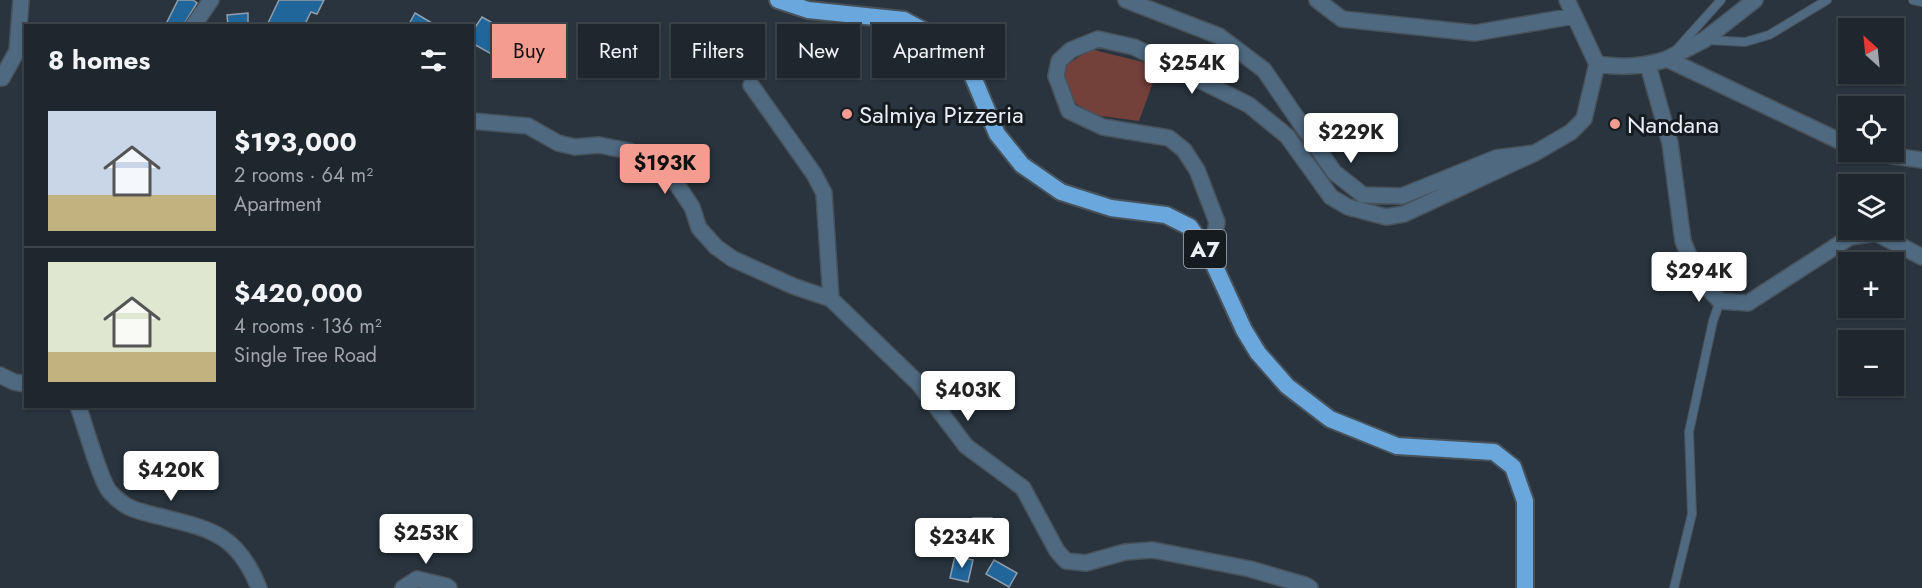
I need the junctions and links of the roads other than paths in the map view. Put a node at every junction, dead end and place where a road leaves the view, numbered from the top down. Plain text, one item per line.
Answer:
1 (21, 0) edge
2 (211, 0) edge
3 (778, 0) edge
4 (1126, 0) edge
5 (1317, 0) edge
6 (1567, 0) edge
7 (1721, 0) edge
8 (1755, 0) edge
9 (1827, 0) edge
10 (1913, 0) edge
11 (1922, 2) edge
12 (1574, 16) junction
13 (194, 24) edge
14 (1704, 40) junction
15 (1667, 59) junction
16 (1597, 64) junction
17 (1648, 65) junction
18 (0, 78) edge
19 (751, 85) dead end
20 (474, 121) edge
21 (1838, 140) edge
22 (1535, 153) junction
23 (1904, 157) edge
24 (1922, 160) edge
25 (1922, 257) edge
26 (1211, 258) junction
27 (831, 299) junction
28 (1720, 302) junction
29 (0, 375) edge
30 (24, 384) edge
31 (79, 408) edge
32 (260, 588) edge
33 (403, 588) edge
34 (449, 588) edge
35 (1310, 588) edge
36 (1525, 588) edge
37 (1674, 588) edge

1 - 18 street
2 - 13 street
3 - 26 highway, A7
4 - 22 street
5 - 12 street
6 - 12 street
7 - 15 lane
8 - 14 street
9 - 14 lane
10 - 11 lane
12 - 16 street
14 - 15 street
15 - 17 street
15 - 21 street
16 - 17 street
16 - 22 street
17 - 28 street
19 - 27 street
20 - 27 street
22 - 26 street
23 - 24 street
25 - 28 street
26 - 36 highway, A7
27 - 35 street
28 - 37 lane
29 - 30 street
31 - 32 street
33 - 34 street

